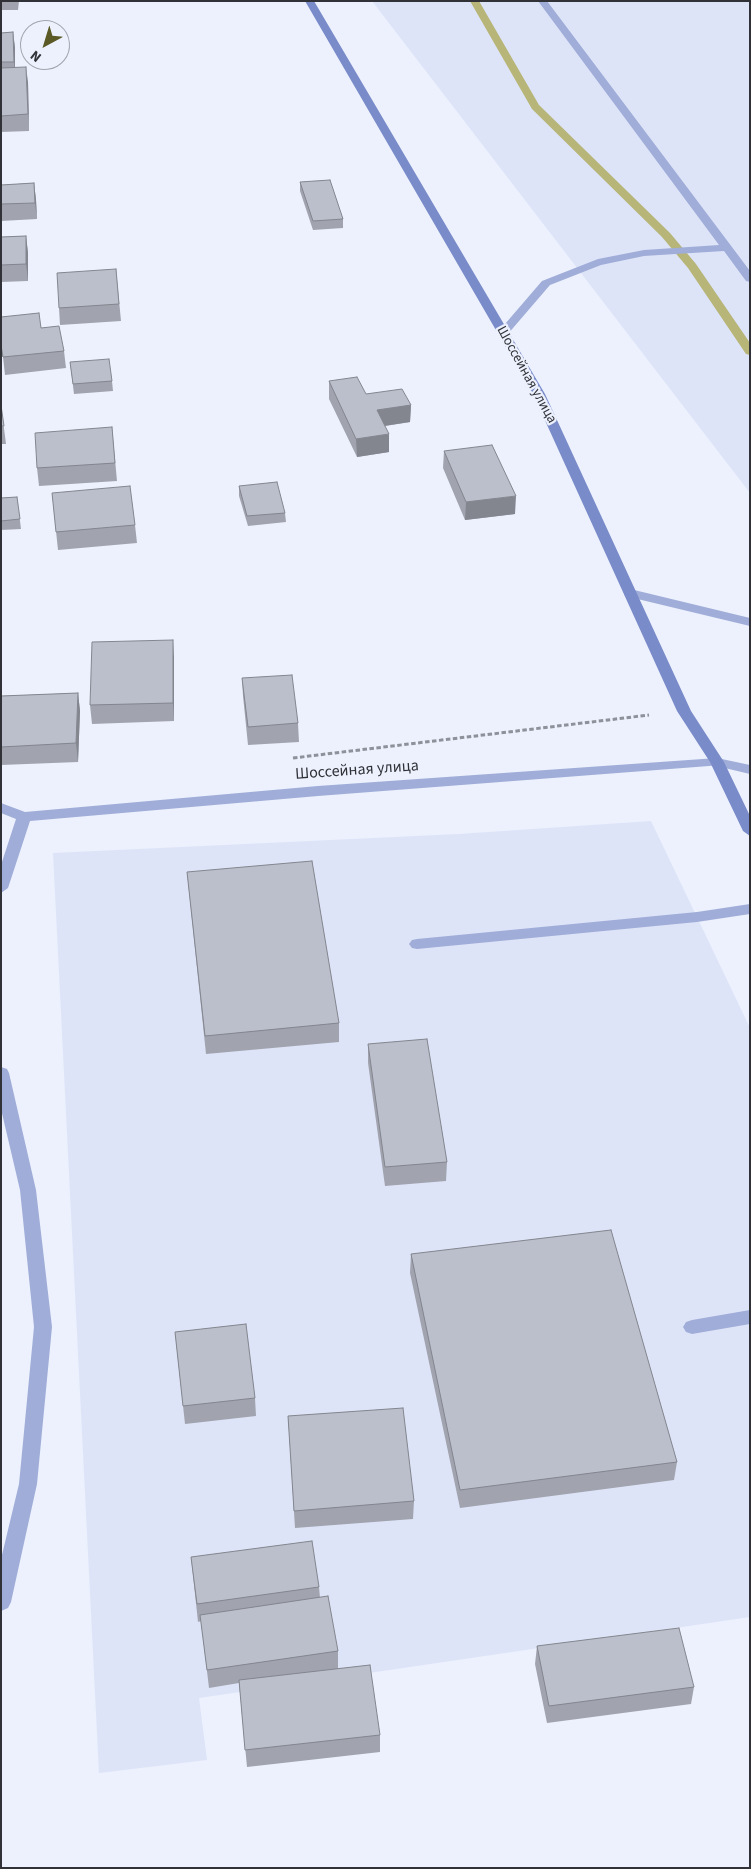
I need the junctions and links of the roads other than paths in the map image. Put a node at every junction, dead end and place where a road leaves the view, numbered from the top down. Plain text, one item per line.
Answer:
1 (309, 1) edge
2 (542, 1) edge
3 (727, 248) junction
4 (750, 279) edge
5 (503, 333) junction
6 (630, 593) junction
7 (750, 622) edge
8 (717, 762) junction
9 (750, 770) edge
10 (1, 808) edge
11 (24, 818) junction
12 (750, 831) edge
13 (1, 888) edge
14 (750, 909) edge
15 (417, 944) dead end
16 (1, 1074) edge
17 (750, 1317) edge
18 (692, 1326) dead end
19 (1, 1602) edge

1 - 5 street, Шоссейная улица
2 - 3 street
3 - 4 street
3 - 5 street
5 - 6 street, Шоссейная улица
6 - 7 street
6 - 8 street, Шоссейная улица
8 - 9 street
8 - 11 street, Шоссейная улица
8 - 12 street, Шоссейная улица
10 - 11 street, Шоссейная улица
11 - 13 street
14 - 15 street
16 - 19 street
17 - 18 street

